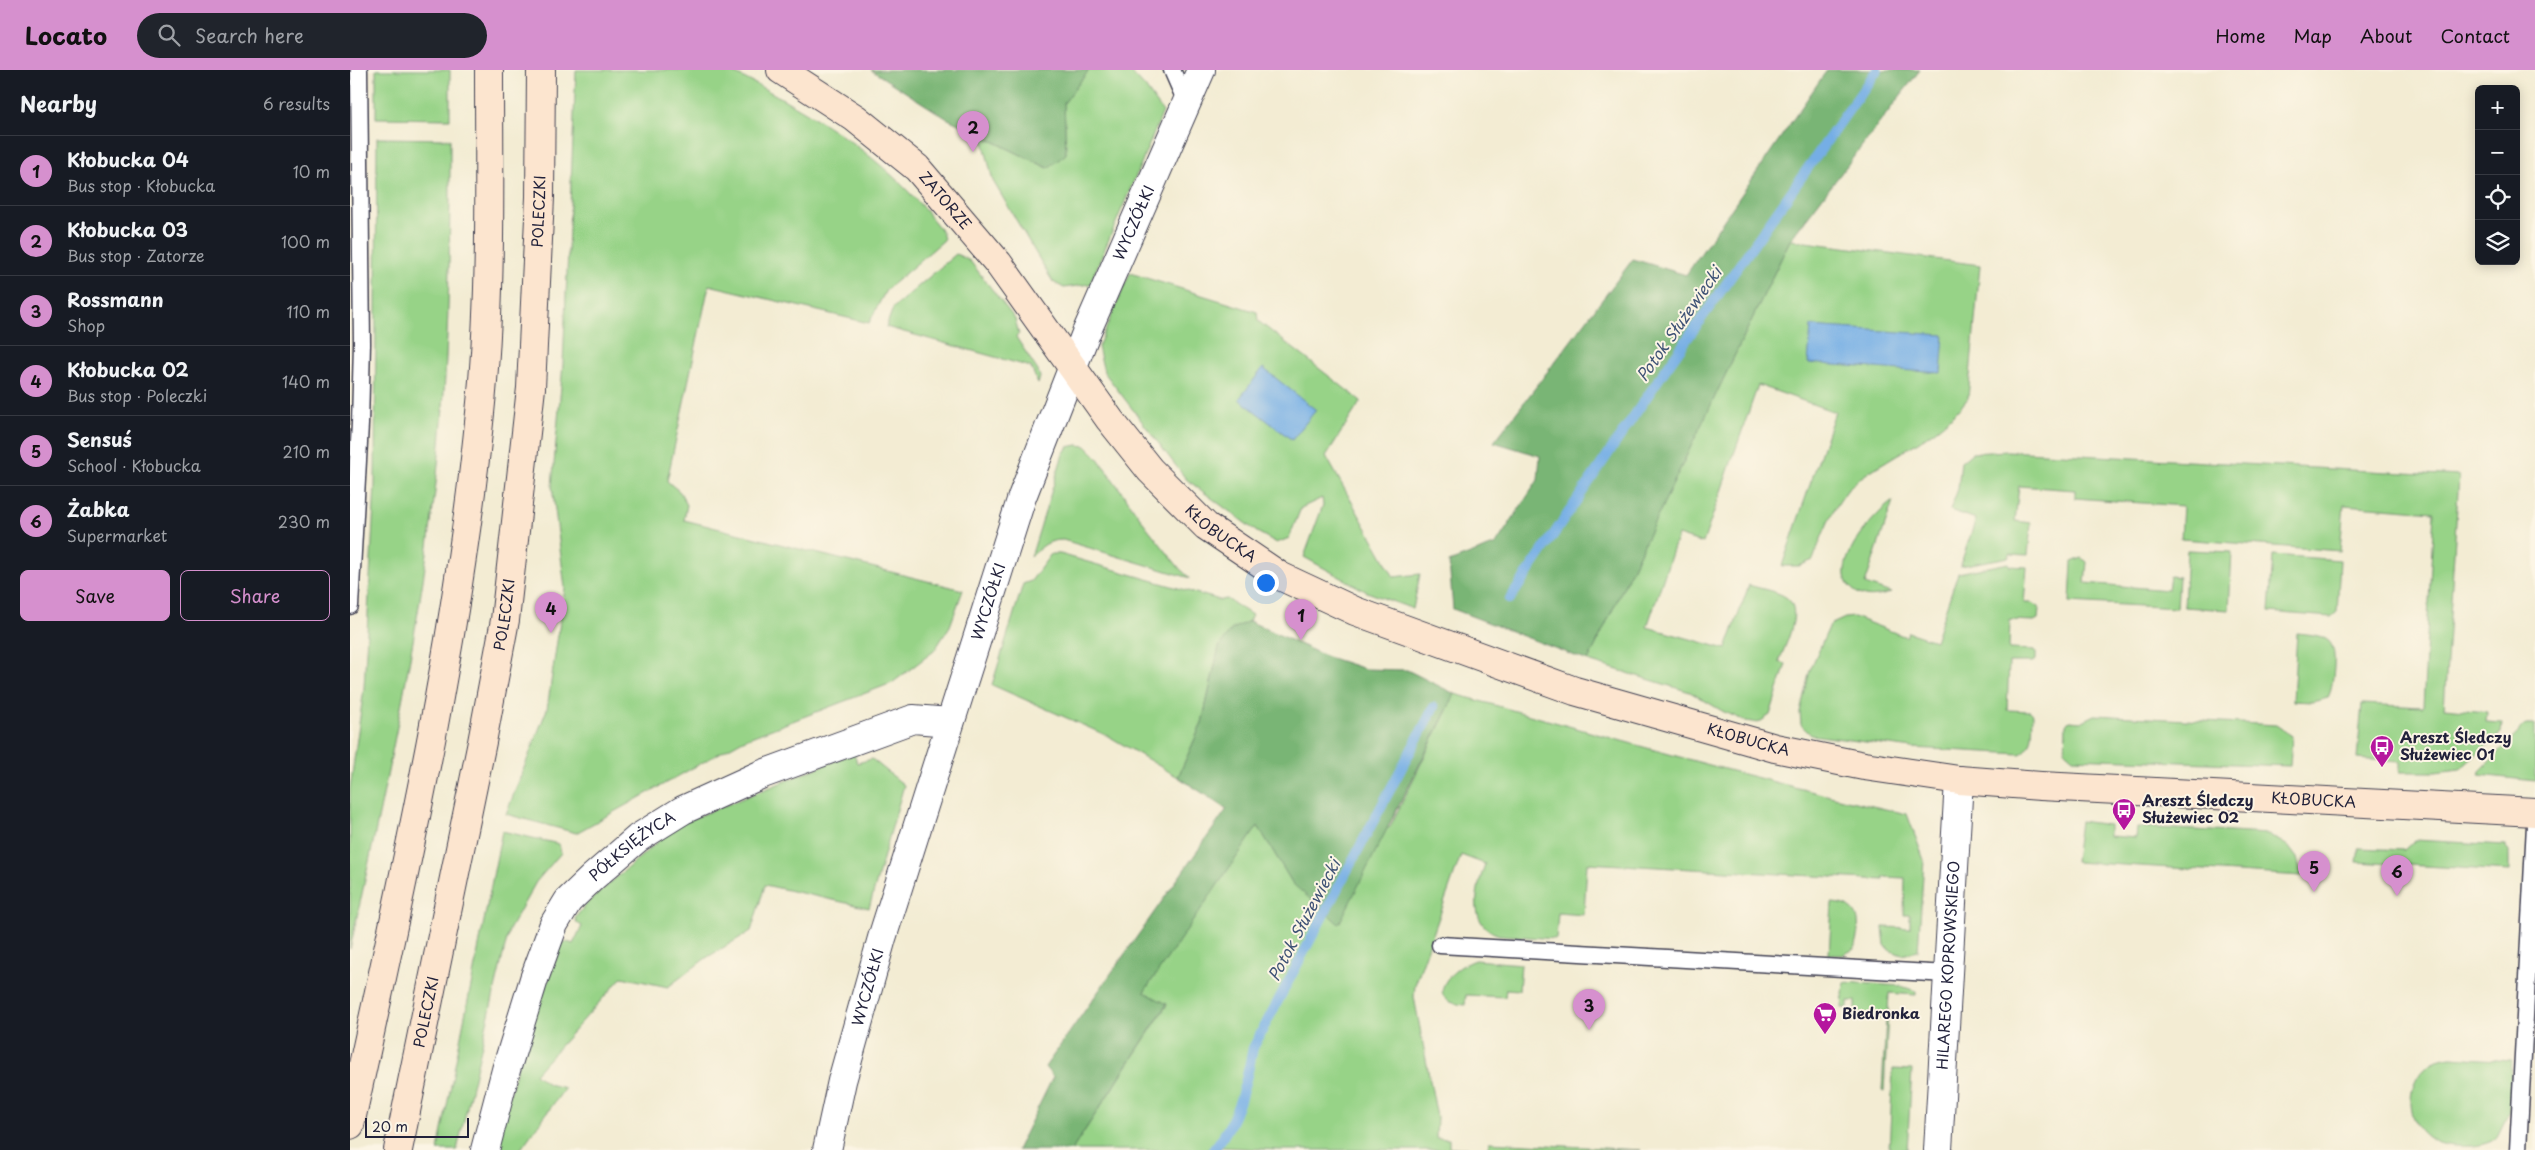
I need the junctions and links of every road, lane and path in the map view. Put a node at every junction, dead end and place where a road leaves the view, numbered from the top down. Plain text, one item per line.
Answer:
1 (359, 70) edge
2 (489, 70) edge
3 (541, 70) edge
4 (781, 70) edge
5 (1172, 70) edge
6 (1201, 70) edge
7 (804, 77) edge
8 (1186, 102) junction
9 (1073, 369) junction
10 (350, 606) edge
11 (950, 722) junction
12 (1959, 780) junction
13 (2535, 812) edge
14 (2535, 825) edge
15 (1440, 945) dead end
16 (1948, 974) junction
17 (350, 1126) edge
18 (398, 1150) edge
19 (485, 1150) edge
20 (827, 1150) edge
21 (1938, 1150) edge
22 (2518, 1150) edge

1 - 10 lane
2 - 17 main road
3 - 18 main road, POLECZKI
4 - 7 main road, ZATORZE
5 - 8 lane
6 - 8 street, WYCZÓŁKI
7 - 9 main road, ZATORZE
8 - 9 street, WYCZÓŁKI
9 - 11 street, WYCZÓŁKI
9 - 12 main road, KŁOBUCKA
11 - 19 street, PÓŁKSIĘŻYCA
11 - 20 street, WYCZÓŁKI
12 - 13 main road, KŁOBUCKA
12 - 16 street, HILAREGO KOPROWSKIEGO
14 - 22 lane
15 - 16 lane
16 - 21 street, HILAREGO KOPROWSKIEGO

